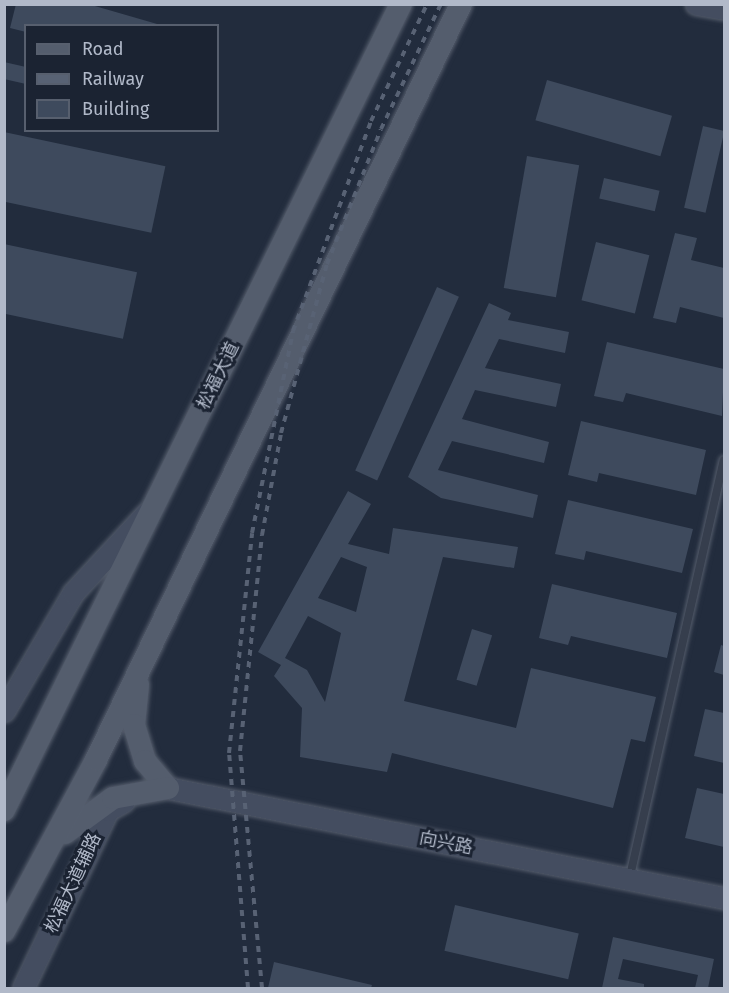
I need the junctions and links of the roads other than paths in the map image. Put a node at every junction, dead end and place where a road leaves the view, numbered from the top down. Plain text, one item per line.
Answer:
1 (401, 4) edge
2 (461, 4) edge
3 (696, 4) edge
4 (724, 9) edge
5 (724, 460) edge
6 (155, 505) junction
7 (140, 670) junction
8 (4, 711) edge
9 (168, 788) junction
10 (139, 792) junction
11 (4, 810) edge
12 (49, 848) junction
13 (629, 879) junction
14 (724, 898) edge
15 (4, 931) edge
16 (23, 988) edge

1 - 6 main road, 松福大道
2 - 7 main road
3 - 4 street
5 - 13 lane
6 - 8 street
6 - 11 main road, 松福大道
7 - 9 main road
7 - 12 main road
9 - 10 main road
9 - 13 street, 向兴路
10 - 12 main road
10 - 16 street, 松福大道辅路
12 - 15 main road
13 - 14 street, 向兴路

